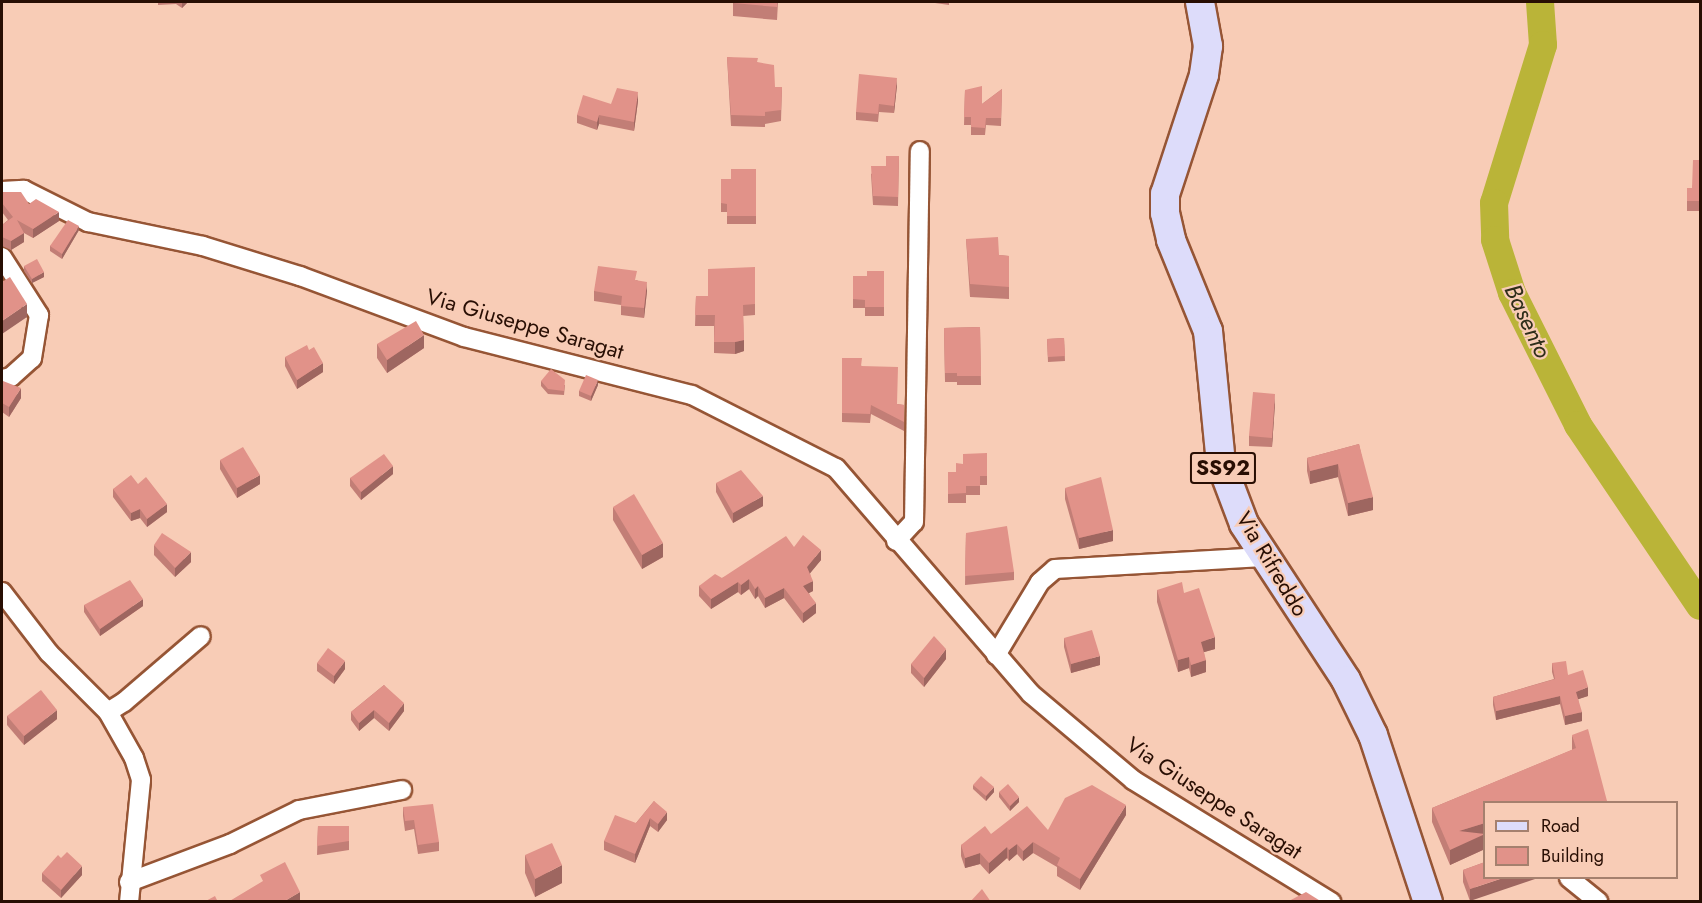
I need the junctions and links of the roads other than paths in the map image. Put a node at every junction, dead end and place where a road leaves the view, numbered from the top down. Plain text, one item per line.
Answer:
1 (1200, 2) edge
2 (920, 151) dead end
3 (2, 191) edge
4 (2, 257) edge
5 (2, 379) edge
6 (896, 541) junction
7 (1263, 557) junction
8 (2, 592) edge
9 (201, 636) dead end
10 (996, 654) junction
11 (108, 712) junction
12 (402, 790) dead end
13 (1570, 879) edge
14 (129, 882) junction
15 (129, 902) edge
16 (1331, 902) edge
17 (1428, 902) edge
18 (1599, 902) edge

1 - 7 main road, Via Rifreddo / SS92
2 - 6 street
3 - 6 street, Via Giuseppe Saragat
4 - 5 street
6 - 10 street, Via Giuseppe Saragat
7 - 10 street
7 - 17 main road, Via Rifreddo / SS92
8 - 11 street
9 - 11 street
10 - 16 street, Via Giuseppe Saragat
11 - 14 street
12 - 14 street
13 - 18 street
14 - 15 street

